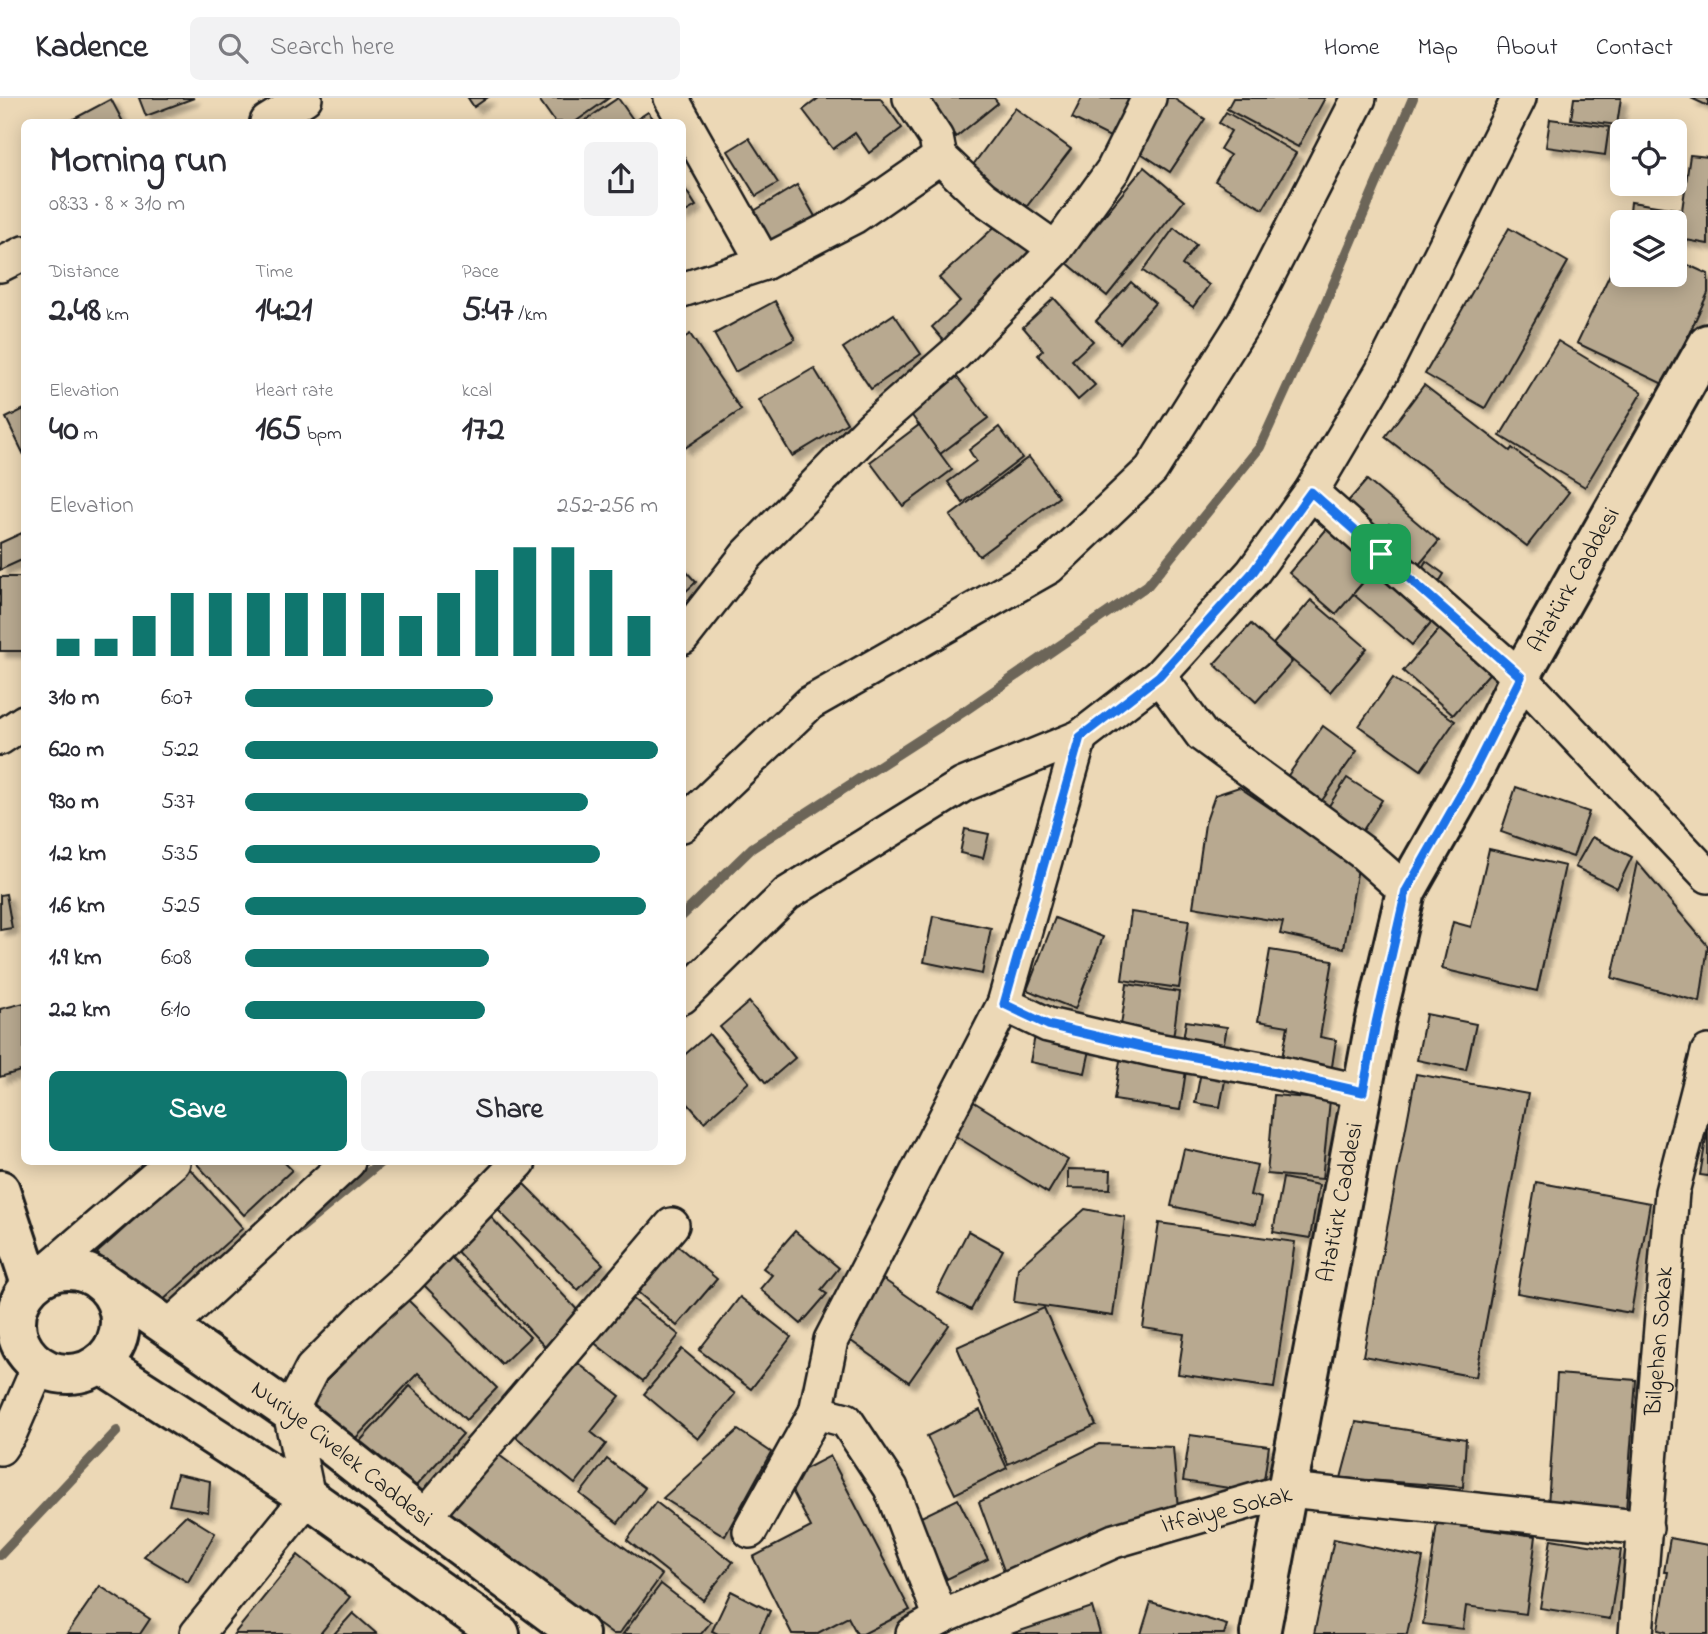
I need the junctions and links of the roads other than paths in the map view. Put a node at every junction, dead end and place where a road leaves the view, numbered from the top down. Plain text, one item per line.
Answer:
1 (305, 98) edge
2 (671, 98) edge
3 (910, 98) edge
4 (1149, 98) edge
5 (1359, 98) edge
6 (1519, 98) edge
7 (272, 119) edge
8 (683, 119) edge
9 (686, 125) edge
10 (940, 157) junction
11 (1056, 248) junction
12 (21, 254) edge
13 (764, 263) junction
14 (0, 265) edge
15 (686, 289) edge
16 (1708, 344) edge
17 (1311, 492) junction
18 (686, 633) edge
19 (1159, 676) junction
20 (1521, 677) junction
21 (21, 724) edge
22 (1080, 737) junction
23 (0, 738) edge
24 (686, 821) edge
25 (1708, 876) edge
26 (1406, 891) junction
27 (686, 993) edge
28 (1004, 1004) junction
29 (1708, 1052) edge
30 (1363, 1092) junction
31 (170, 1165) edge
32 (345, 1165) edge
33 (516, 1165) edge
34 (0, 1190) edge
35 (672, 1225) dead end
36 (0, 1260) edge
37 (99, 1279) junction
38 (16, 1327) edge
39 (169, 1327) junction
40 (100, 1363) junction
41 (290, 1412) junction
42 (816, 1412) junction
43 (0, 1448) edge
44 (1289, 1490) junction
45 (308, 1497) junction
46 (423, 1518) junction
47 (1646, 1528) junction
48 (750, 1531) dead end
49 (927, 1626) edge
50 (201, 1633) edge
51 (500, 1634) edge
52 (579, 1634) edge
53 (1260, 1634) edge
54 (1636, 1634) edge

1 - 7 street
2 - 8 street
3 - 10 street
4 - 11 street
5 - 24 street
6 - 17 street
9 - 13 street
10 - 11 street
10 - 13 street
11 - 18 street
12 - 14 street
13 - 15 street
16 - 20 street, Atatürk Caddesi
17 - 19 street
17 - 20 street
19 - 22 street
19 - 26 street
20 - 25 street
20 - 26 street, Atatürk Caddesi
21 - 23 street
22 - 27 street
22 - 28 street
26 - 30 street, Atatürk Caddesi
28 - 30 street
28 - 42 street
29 - 47 street, Bilgehan Sokak
30 - 44 street, Atatürk Caddesi
31 - 38 street
32 - 39 street
33 - 41 street
34 - 38 street
35 - 46 street
36 - 38 street
37 - 38 street, Nuriye Civelek Caddesi
37 - 39 street, Nuriye Civelek Caddesi
37 - 40 street
38 - 40 street
38 - 43 street
39 - 41 street, Nuriye Civelek Caddesi
40 - 45 street, Nuriye Civelek Caddesi
41 - 45 street
41 - 46 street, Nuriye Civelek Caddesi
42 - 48 street
42 - 49 street
44 - 47 street, İtfaiye Sokak
44 - 49 street, İtfaiye Sokak
44 - 53 street, Atatürk Caddesi
45 - 50 street
45 - 51 street, Nuriye Civelek Caddesi
46 - 52 street, Nuriye Civelek Caddesi
47 - 54 street, Bilgehan Sokak

